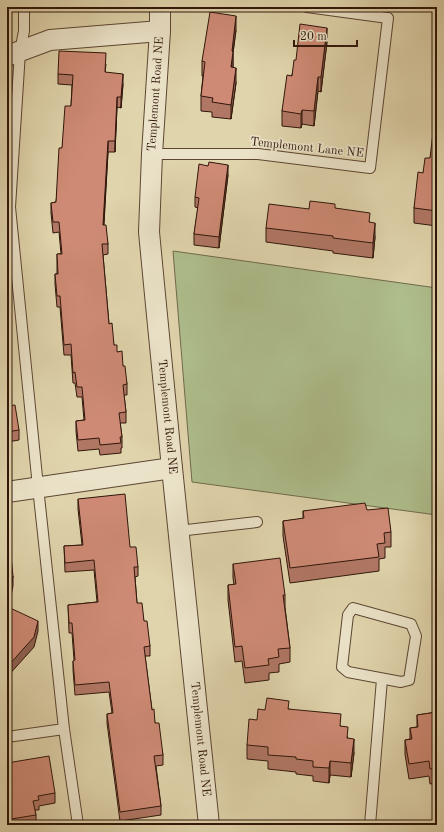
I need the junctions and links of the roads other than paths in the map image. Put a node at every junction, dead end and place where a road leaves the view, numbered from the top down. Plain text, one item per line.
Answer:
1 (24, 7) edge
2 (160, 7) edge
3 (307, 7) edge
4 (160, 31) junction
5 (13, 54) edge
6 (152, 154) junction
7 (9, 207) edge
8 (172, 468) junction
9 (38, 488) junction
10 (7, 492) edge
11 (257, 522) dead end
12 (178, 531) junction
13 (382, 678) junction
14 (64, 728) junction
15 (7, 737) edge
16 (78, 825) edge
17 (209, 825) edge
18 (370, 825) edge

1 - 5 lane
2 - 4 street, Templemont Road NE
3 - 6 lane, Templemont Lane NE
4 - 5 street
4 - 6 street, Templemont Road NE
5 - 7 lane
6 - 8 street, Templemont Road NE
7 - 9 lane
8 - 9 street
8 - 12 street, Templemont Road NE
9 - 10 street
9 - 14 lane
11 - 12 lane
12 - 17 street, Templemont Road NE
13 - 13 lane
13 - 18 lane
14 - 15 lane
14 - 16 lane

